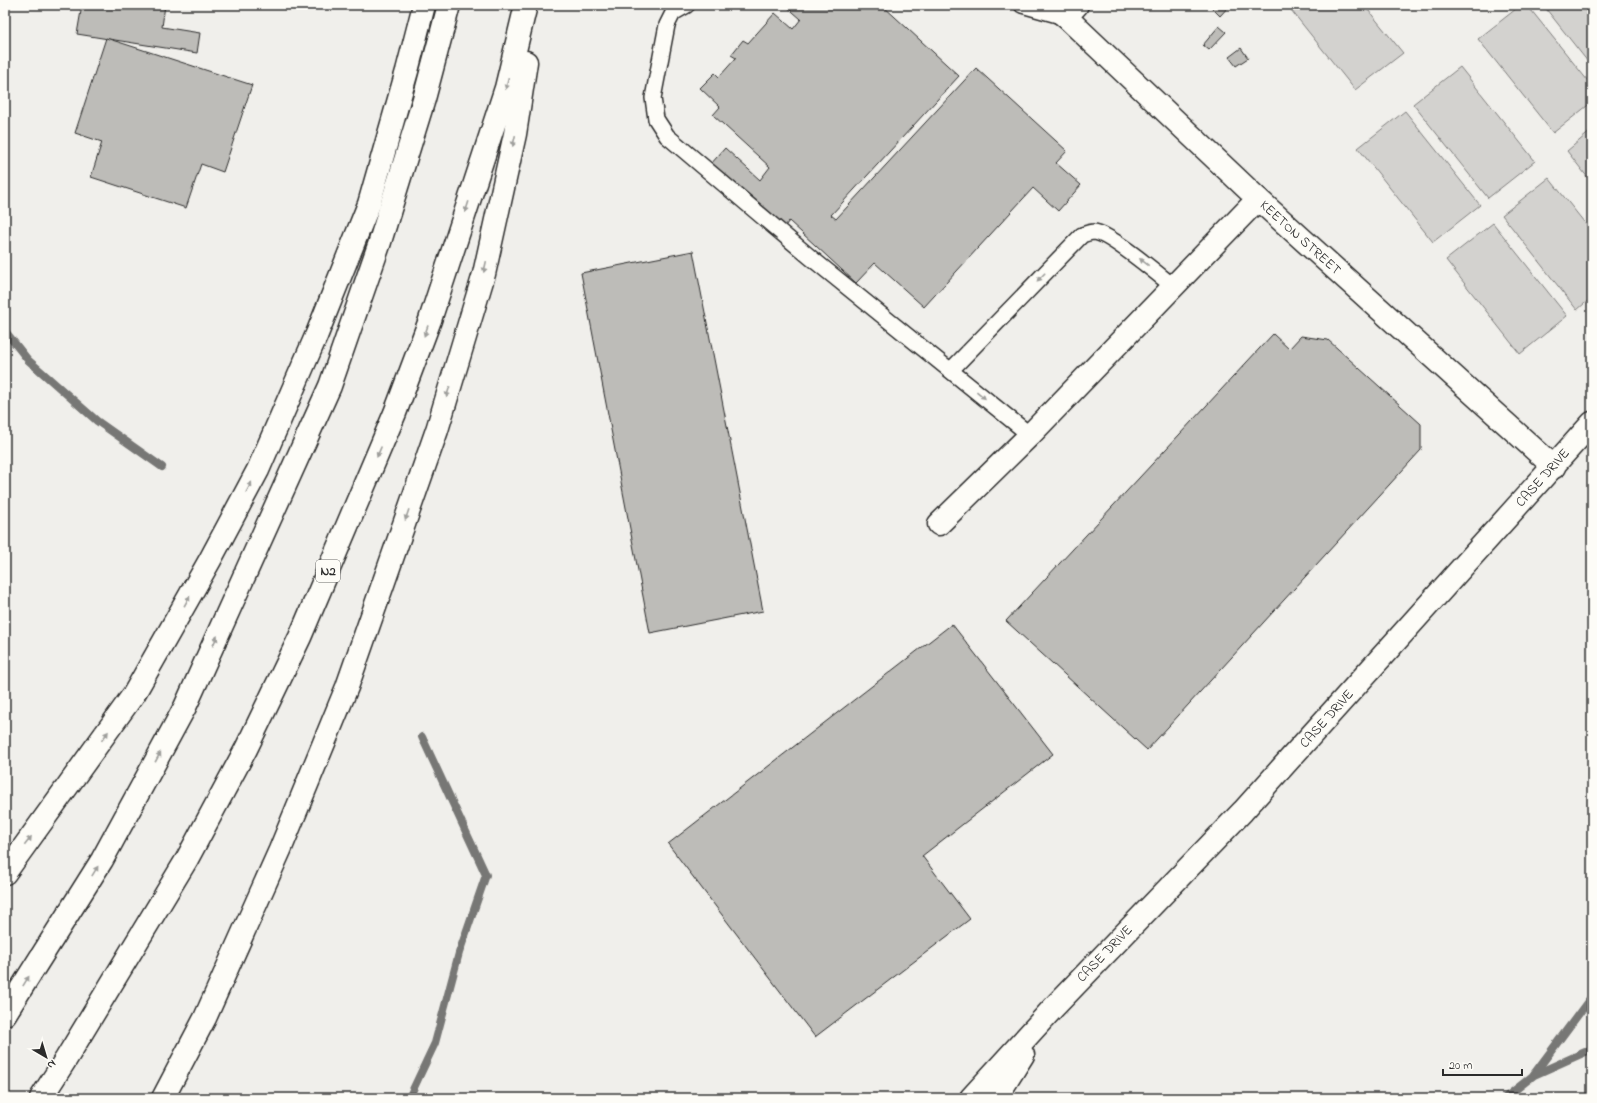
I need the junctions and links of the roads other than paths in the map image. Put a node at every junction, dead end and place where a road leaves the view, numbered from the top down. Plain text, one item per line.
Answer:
1 (424, 5) edge
2 (449, 5) edge
3 (526, 5) edge
4 (534, 5) edge
5 (687, 5) edge
6 (1022, 5) edge
7 (1065, 9) edge
8 (1258, 199) junction
9 (1174, 287) junction
10 (951, 370) junction
11 (1592, 423) edge
12 (1030, 435) junction
13 (1554, 466) junction
14 (940, 524) dead end
15 (5, 872) edge
16 (1054, 1007) junction
17 (5, 1014) edge
18 (41, 1098) edge
19 (163, 1098) edge
20 (971, 1098) edge
21 (996, 1098) edge

15 -> 1 main road
17 -> 2 main road
3 -> 18 main road, N2
4 -> 19 main road
5 - 10 lane
6 - 7 lane
7 - 8 main road, KEETON STREET
8 - 9 main road
8 - 13 main road, KEETON STREET
9 -> 10 lane
9 - 12 main road
10 -> 12 lane
11 - 13 main road, CASE DRIVE
12 - 14 main road
13 - 16 main road, CASE DRIVE
16 - 20 main road, CASE DRIVE
16 - 21 main road, CASE DRIVE

